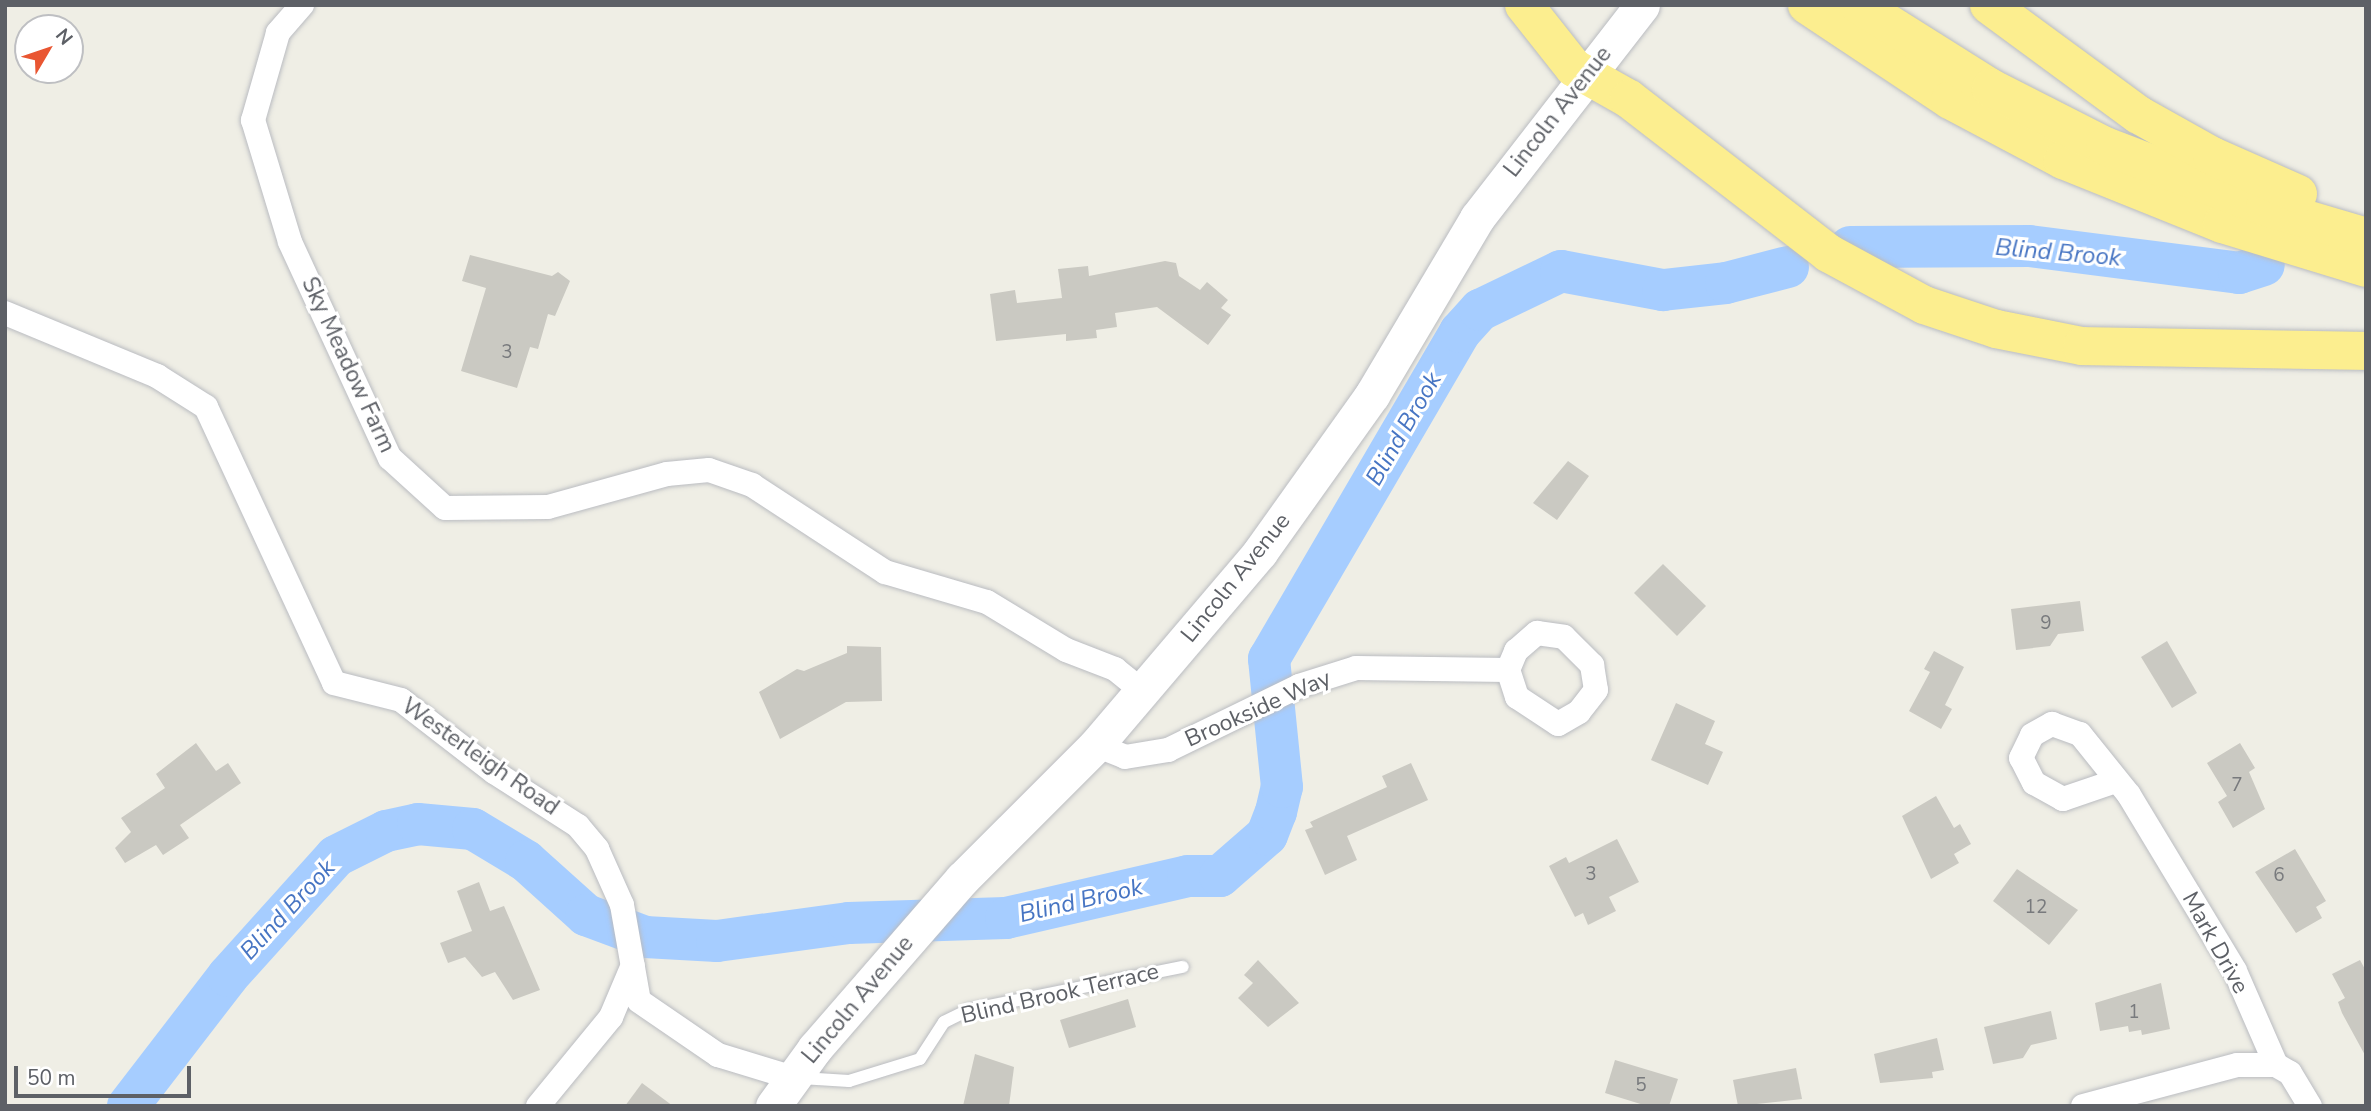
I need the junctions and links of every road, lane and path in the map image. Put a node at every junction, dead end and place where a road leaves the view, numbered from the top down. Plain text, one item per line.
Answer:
1 (302, 5) edge
2 (1524, 5) edge
3 (1642, 5) edge
4 (1807, 5) edge
5 (1859, 5) edge
6 (1989, 5) edge
7 (1586, 75) junction
8 (2366, 217) edge
9 (2366, 237) edge
10 (2366, 268) edge
11 (5, 313) edge
12 (2366, 351) edge
13 (1507, 670) dead end
14 (1143, 692) junction
15 (1096, 745) junction
16 (2113, 782) dead end
17 (633, 964) junction
18 (1183, 967) dead end
19 (2276, 1065) junction
20 (793, 1078) junction
21 (538, 1106) edge
22 (773, 1106) edge
23 (2082, 1106) edge
24 (2310, 1106) edge

1 - 14 street, Sky Meadow Farm
2 - 7 highway
3 - 7 street, Lincoln Avenue
4 - 10 highway
5 - 9 highway
6 - 8 highway
7 - 12 highway
7 - 14 street, Lincoln Avenue
11 - 17 street, Westerleigh Road
13 - 15 street, Brookside Way
14 - 15 street, Lincoln Avenue
15 - 20 street, Lincoln Avenue
16 - 19 street, Mark Drive
17 - 20 street, Westerleigh Road
17 - 21 street
18 - 20 lane, Blind Brook Terrace
19 - 23 street
19 - 24 street, Mark Drive
20 - 22 street, Lincoln Avenue

